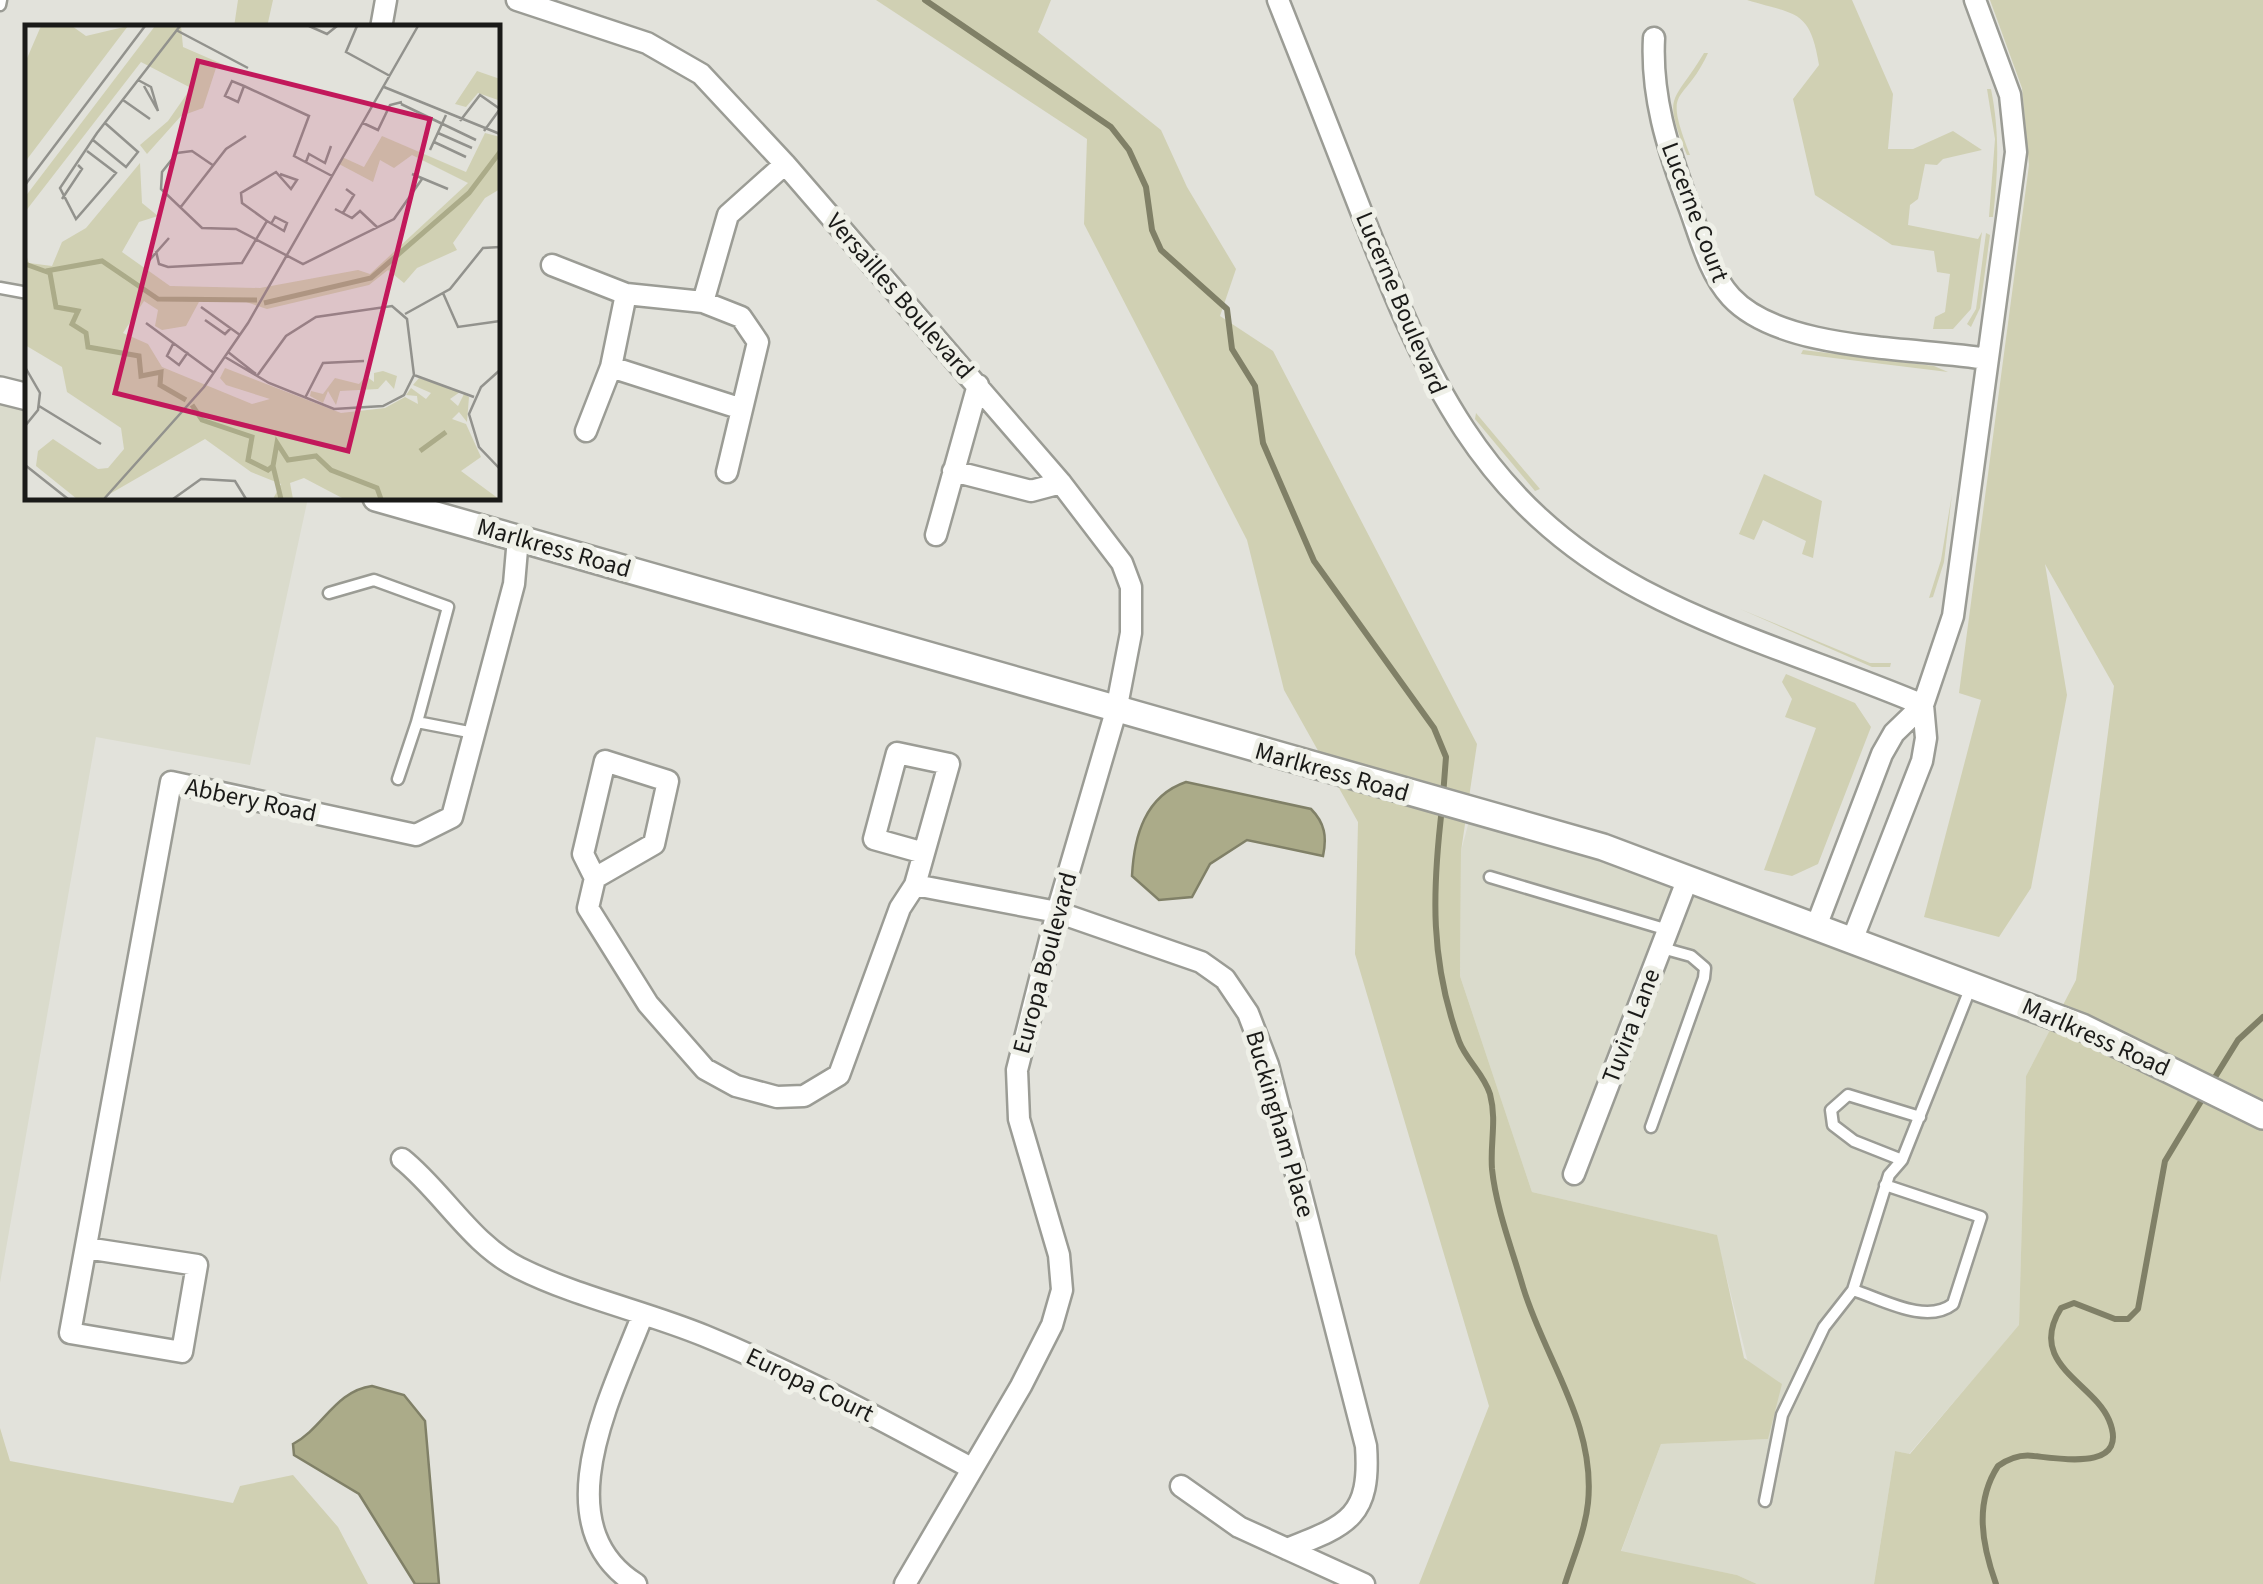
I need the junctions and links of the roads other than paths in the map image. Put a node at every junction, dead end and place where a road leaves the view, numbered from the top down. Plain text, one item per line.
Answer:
1 (386, 0) edge
2 (517, 0) edge
3 (1278, 0) edge
4 (1975, 0) edge
5 (382, 25) edge
6 (1654, 38) dead end
7 (785, 164) junction
8 (552, 264) dead end
9 (0, 288) edge
10 (25, 292) edge
11 (626, 294) junction
12 (703, 302) junction
13 (1987, 359) junction
14 (611, 367) junction
15 (978, 385) junction
16 (0, 390) edge
17 (25, 397) edge
18 (742, 409) junction
19 (586, 431) dead end
20 (953, 471) junction
21 (727, 472) dead end
22 (1061, 483) junction
23 (383, 500) edge
24 (936, 534) dead end
25 (518, 538) junction
26 (329, 593) dead end
27 (1923, 705) junction
28 (1116, 711) junction
29 (417, 722) junction
30 (474, 733) junction
31 (398, 779) dead end
32 (924, 853) junction
33 (1490, 877) dead end
34 (595, 878) junction
35 (1688, 878) junction
36 (916, 885) junction
37 (1057, 912) junction
38 (1817, 924) junction
39 (1852, 938) junction
40 (1664, 939) junction
41 (1973, 984) junction
42 (2263, 1116) edge
43 (1920, 1117) junction
44 (1651, 1127) dead end
45 (402, 1159) dead end
46 (1902, 1160) junction
47 (1574, 1174) dead end
48 (1885, 1185) junction
49 (86, 1248) junction
50 (1853, 1290) junction
51 (643, 1314) junction
52 (971, 1468) junction
53 (1181, 1486) dead end
54 (1765, 1501) dead end
55 (1287, 1549) junction
56 (636, 1584) edge
57 (905, 1584) edge
58 (1364, 1584) edge

1 - 5 street
2 - 7 street, Versailles Boulevard
3 - 27 street, Lucerne Boulevard
4 - 13 street
6 - 13 street, Lucerne Court
7 - 12 street
7 - 15 street, Versailles Boulevard
8 - 11 street
9 - 10 lane
11 - 12 street
11 - 14 street
12 - 18 street
13 - 27 street
14 - 18 street
14 - 19 street
15 - 20 street
15 - 22 street, Versailles Boulevard
16 - 17 street
18 - 21 street
20 - 22 street
20 - 24 street
22 - 28 street, Versailles Boulevard
23 - 25 street, Marlkress Road
25 - 28 street, Marlkress Road
25 - 30 street, Abbery Road
26 - 29 lane
27 - 38 street
27 - 39 street
28 - 35 street, Marlkress Road
28 - 37 street, Europa Boulevard
29 - 30 lane
29 - 31 lane
30 - 49 street, Abbery Road
32 - 32 street
32 - 36 street
33 - 40 lane
34 - 34 street
34 - 36 street
35 - 38 street, Marlkress Road
35 - 40 street, Tuvira Lane
36 - 37 street, Buckingham Place
37 - 52 street, Europa Boulevard
37 - 55 street, Buckingham Place
38 - 39 street, Marlkress Road
39 - 41 street, Marlkress Road
40 - 44 lane
40 - 47 street, Tuvira Lane
41 - 42 street, Marlkress Road
41 - 43 lane
43 - 46 lane
43 - 46 lane
45 - 51 street, Europa Court
46 - 48 lane
48 - 50 lane
48 - 50 lane
49 - 49 street, Abbery Road
50 - 54 lane
51 - 52 street, Europa Court
51 - 56 street
52 - 57 street
53 - 55 street
55 - 58 street

